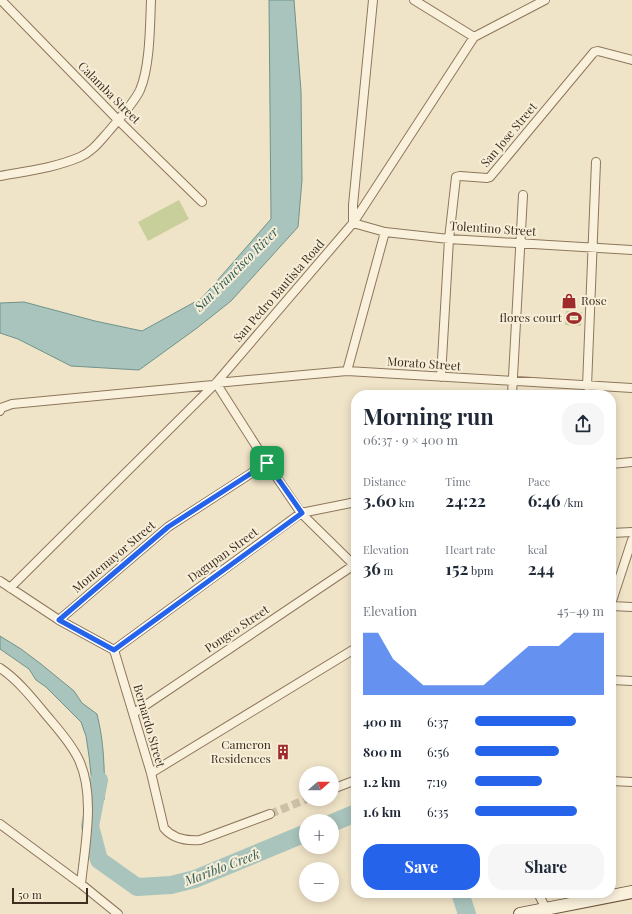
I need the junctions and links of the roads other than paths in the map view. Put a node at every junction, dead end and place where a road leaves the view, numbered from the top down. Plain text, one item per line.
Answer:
1 (1, 0) edge
2 (151, 0) edge
3 (373, 0) edge
4 (414, 0) edge
5 (545, 0) edge
6 (474, 37) junction
7 (632, 60) edge
8 (118, 120) junction
9 (596, 162) dead end
10 (0, 176) edge
11 (523, 195) dead end
12 (202, 202) dead end
13 (353, 223) junction
14 (385, 232) junction
15 (449, 239) junction
16 (520, 243) junction
17 (592, 248) junction
18 (632, 250) edge
19 (347, 371) junction
20 (441, 377) junction
21 (513, 381) junction
22 (214, 384) junction
23 (587, 386) junction
24 (632, 388) edge
25 (512, 390) edge
26 (1, 410) edge
27 (632, 462) edge
28 (267, 463) junction
29 (616, 464) edge
30 (351, 503) edge
31 (302, 513) junction
32 (632, 532) edge
33 (616, 534) edge
34 (632, 540) edge
35 (351, 562) edge
36 (351, 569) edge
37 (0, 581) edge
38 (10, 588) junction
39 (616, 590) edge
40 (616, 605) edge
41 (632, 607) edge
42 (59, 620) junction
43 (114, 650) junction
44 (351, 651) edge
45 (0, 668) edge
46 (616, 680) edge
47 (632, 681) edge
48 (134, 712) junction
49 (151, 773) junction
50 (616, 781) edge
51 (351, 782) edge
52 (632, 782) edge
53 (339, 786) edge
54 (270, 814) tunnel mouth
55 (0, 824) edge
56 (81, 884) junction
57 (632, 892) edge
58 (616, 895) edge
59 (540, 898) edge
60 (602, 898) edge
61 (546, 909) junction
62 (118, 914) edge
63 (520, 914) edge

1 - 8 street, Calamba Street
2 - 8 street
3 - 13 street
4 - 6 street
5 - 6 street, San Pedro Bautista Road
6 - 13 street, San Pedro Bautista Road
7 - 15 street, San Jose Street
8 - 10 street
8 - 12 street, Calamba Street
9 - 17 street
11 - 16 street
13 - 14 street, Tolentino Street
13 - 22 street, San Pedro Bautista Road
14 - 15 street, Tolentino Street
14 - 19 street
15 - 16 street, Tolentino Street
15 - 20 street
16 - 17 street, Tolentino Street
16 - 21 street
17 - 18 street, Tolentino Street
17 - 23 street
19 - 20 street, Morato Street
19 - 22 street, Morato Street
20 - 21 street, Morato Street
21 - 23 street, Morato Street
21 - 25 street
22 - 26 street, Morato Street
22 - 28 street
22 - 38 street, San Pedro Bautista Road
23 - 24 street, Morato Street
27 - 29 street
28 - 31 street
28 - 42 street, Montemayor Street
30 - 31 street, Dagupan Street
31 - 35 street
31 - 43 street, Dagupan Street
32 - 33 street
34 - 39 street
36 - 48 street, Pongco Street
37 - 38 street
38 - 42 street
40 - 41 street
42 - 43 street
43 - 48 street, Bernardo Street
44 - 49 street
45 - 56 street
46 - 47 street
48 - 49 street, Bernardo Street
49 - 54 street, Bernardo Street
50 - 52 street
51 - 53 street
55 - 56 street
56 - 62 street
57 - 58 main road
59 - 61 street
60 - 61 main road
61 - 63 main road

